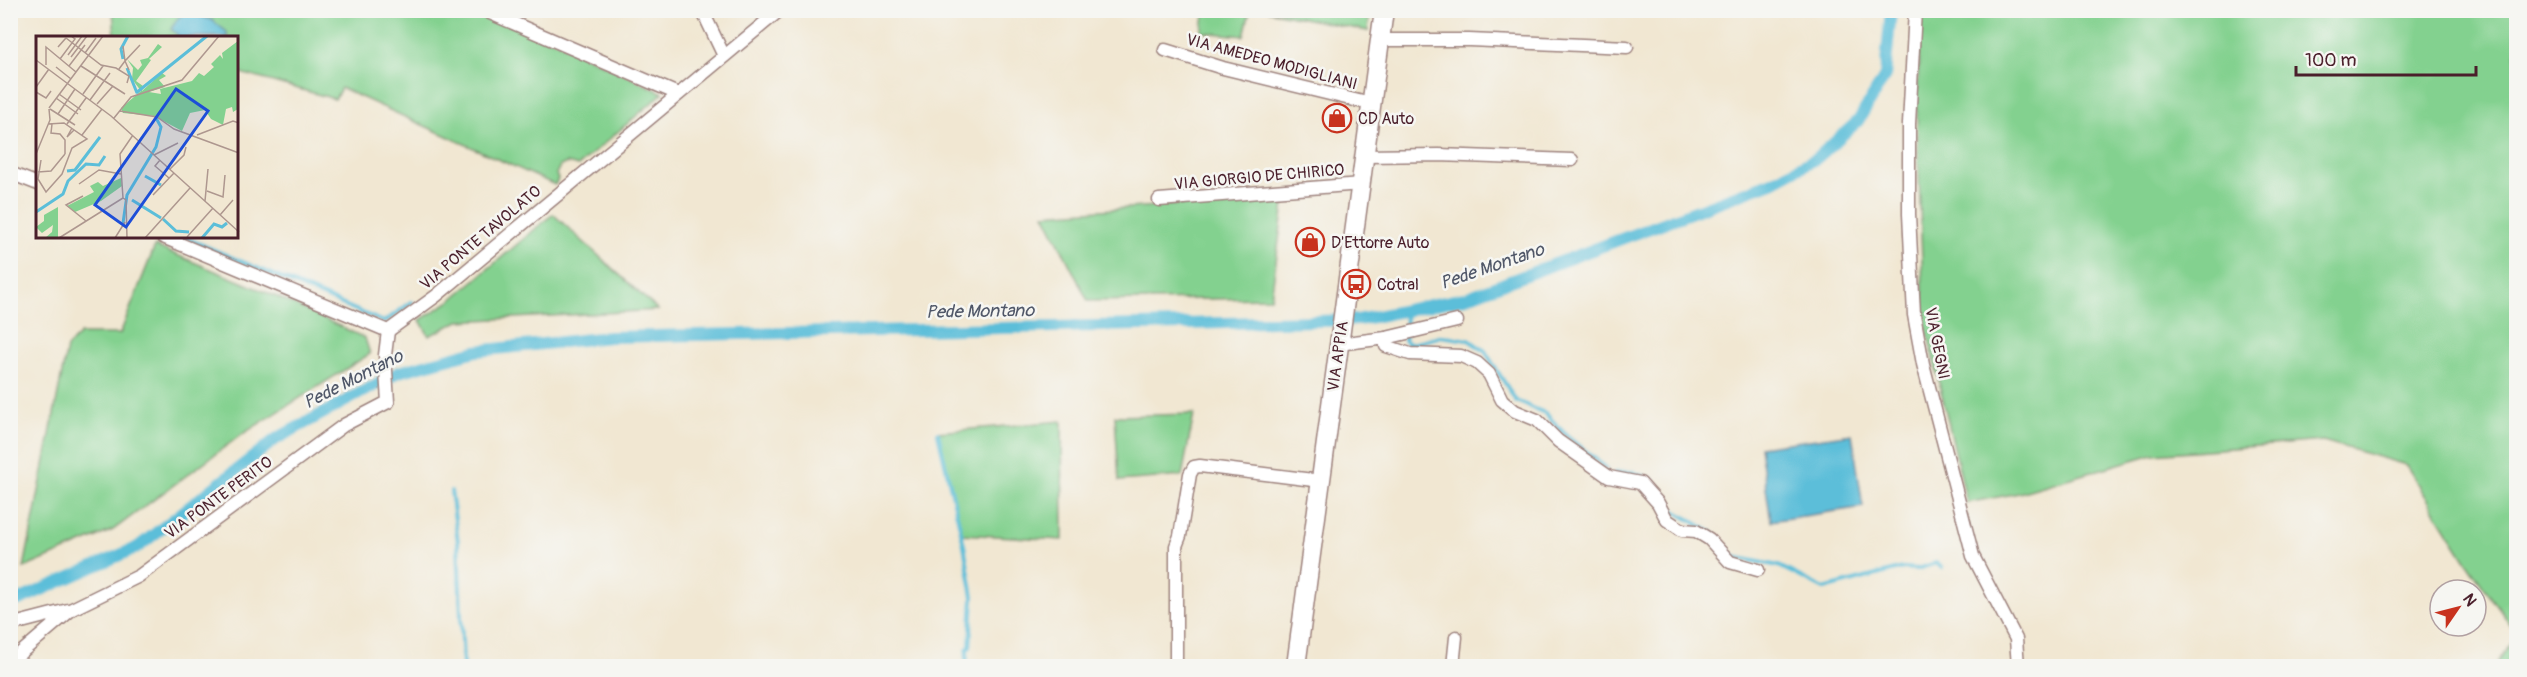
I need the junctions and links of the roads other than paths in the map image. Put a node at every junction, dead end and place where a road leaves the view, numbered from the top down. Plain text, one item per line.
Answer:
1 (702, 10) edge
2 (780, 10) edge
3 (1384, 10) edge
4 (1915, 10) edge
5 (490, 13) dead end
6 (1380, 40) junction
7 (1627, 47) dead end
8 (1165, 50) dead end
9 (724, 56) junction
10 (678, 94) junction
11 (1371, 104) junction
12 (1364, 156) junction
13 (1572, 160) dead end
14 (10, 173) edge
15 (36, 183) edge
16 (1361, 184) junction
17 (1159, 200) dead end
18 (166, 238) edge
19 (1457, 321) dead end
20 (388, 331) junction
21 (1386, 338) junction
22 (1339, 342) junction
23 (1321, 480) junction
24 (1758, 570) dead end
25 (72, 609) junction
26 (10, 625) edge
27 (1456, 637) dead end
28 (10, 662) edge
29 (1176, 666) edge
30 (1296, 666) edge
31 (1453, 666) edge
32 (2018, 666) edge

1 - 9 street
2 - 9 street, VIA PONTE TAVOLATO
3 - 6 main road, VIA APPIA
4 - 32 street, VIA GEGNI
5 - 10 street
6 - 7 street
6 - 11 main road, VIA APPIA
8 - 11 street, VIA AMEDEO MODIGLIANI
9 - 10 street, VIA PONTE TAVOLATO
10 - 20 street, VIA PONTE TAVOLATO
11 - 12 main road, VIA APPIA
12 - 13 street
12 - 16 main road, VIA APPIA
14 - 15 street
16 - 17 street, VIA GIORGIO DE CHIRICO
16 - 22 main road, VIA APPIA
18 - 20 street
19 - 21 street
20 - 25 street, VIA PONTE PERITO
21 - 22 street
21 - 24 street
22 - 23 main road, VIA APPIA
23 - 29 street
23 - 30 main road, VIA APPIA
25 - 26 street
25 - 28 street, VIA PONTE PERITO
27 - 31 street

